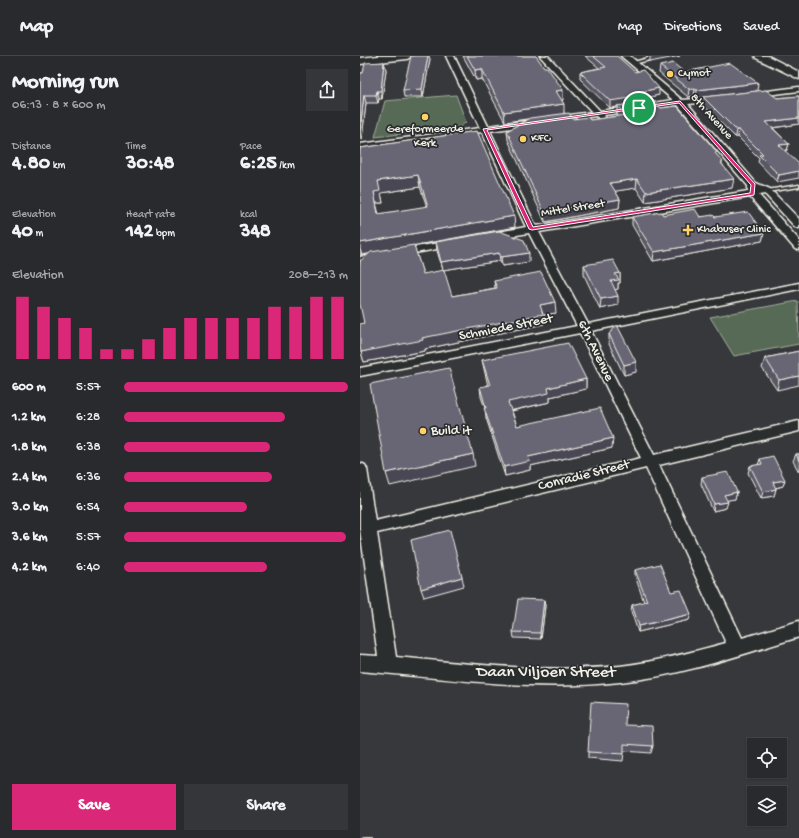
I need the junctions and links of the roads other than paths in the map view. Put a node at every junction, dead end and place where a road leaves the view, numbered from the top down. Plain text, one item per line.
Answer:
1 (407, 56) edge
2 (450, 56) edge
3 (544, 56) edge
4 (625, 56) edge
5 (651, 56) edge
6 (760, 56) edge
7 (360, 62) edge
8 (633, 63) junction
9 (799, 76) edge
10 (799, 89) edge
11 (686, 104) junction
12 (600, 116) junction
13 (486, 132) junction
14 (360, 147) edge
15 (360, 153) edge
16 (799, 186) edge
17 (753, 189) junction
18 (767, 191) junction
19 (799, 225) edge
20 (532, 229) junction
21 (477, 239) edge
22 (461, 241) edge
23 (799, 247) edge
24 (360, 260) edge
25 (799, 286) edge
26 (584, 328) junction
27 (360, 372) edge
28 (799, 426) edge
29 (649, 460) junction
30 (360, 469) edge
31 (368, 529) junction
32 (799, 629) edge
33 (737, 647) junction
34 (360, 663) edge
35 (388, 665) junction

1 - 7 main road
2 - 13 street, 6th Avenue
3 - 12 street
4 - 8 street, 8th Avenue
5 - 8 lane
6 - 9 main road
8 - 11 street, 8th Avenue
10 - 11 street
11 - 12 street
11 - 17 street, 8th Avenue
12 - 13 street
13 - 14 street
13 - 15 street
13 - 20 street, 6th Avenue
16 - 18 lane
17 - 18 street, Mittel Street
17 - 20 street, Mittel Street
17 - 23 street, 8th Avenue
18 - 19 street
20 - 21 street, Mittel Street
20 - 26 street, 6th Avenue
22 - 24 street
25 - 26 street, Schmiede Street
26 - 27 street, Schmiede Street
26 - 29 street, 6th Avenue
28 - 29 street, Conradie Street
29 - 31 street, Conradie Street
29 - 33 street, 6th Avenue
30 - 31 street
31 - 35 street
32 - 33 street, Daan Viljoen Street
33 - 35 street, Daan Viljoen Street
34 - 35 street, Daan Viljoen Street

